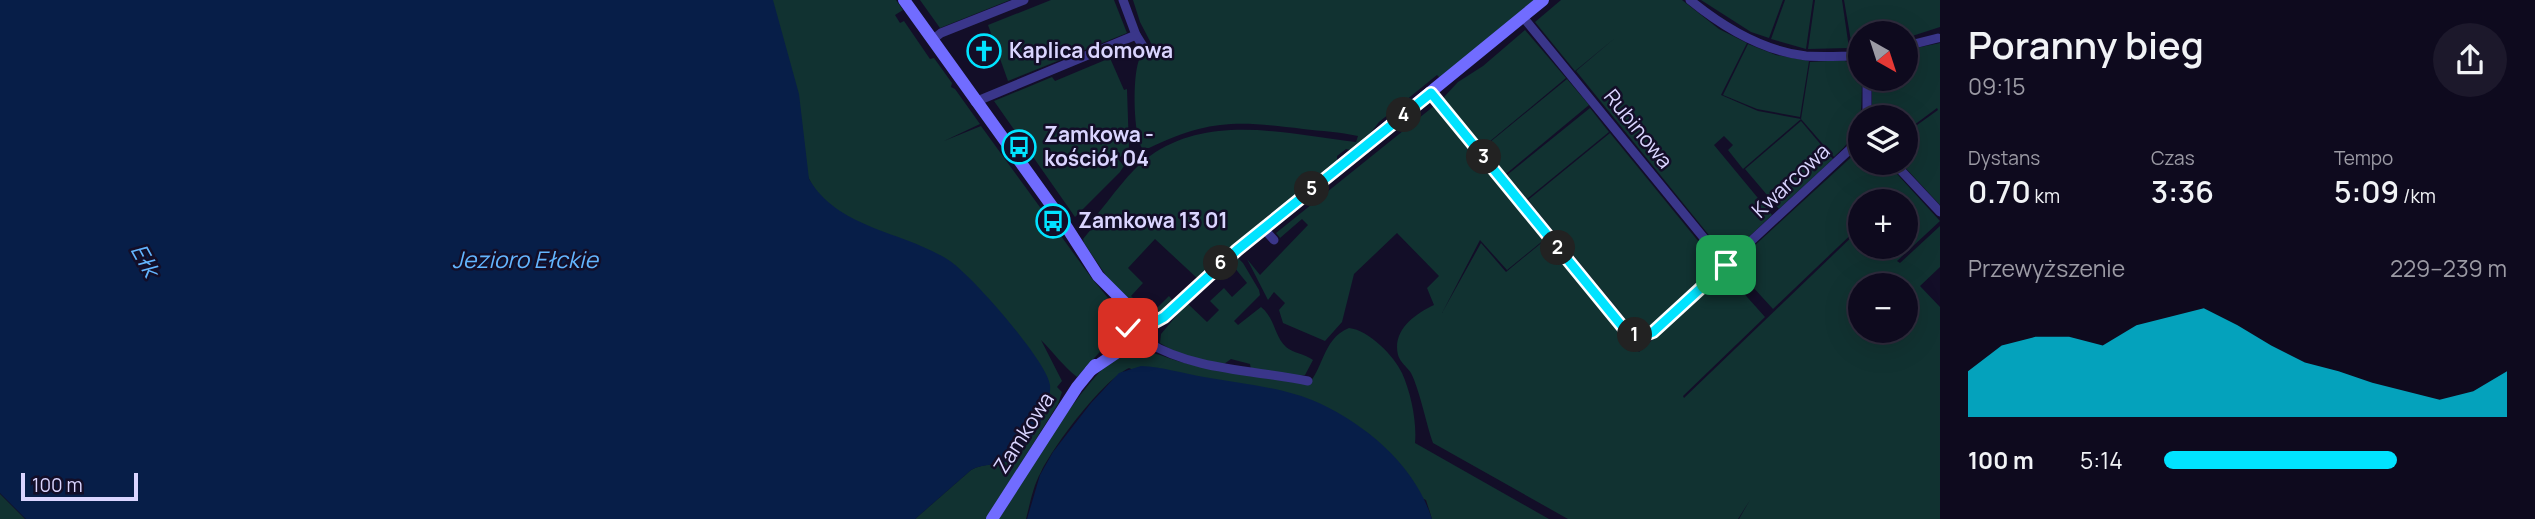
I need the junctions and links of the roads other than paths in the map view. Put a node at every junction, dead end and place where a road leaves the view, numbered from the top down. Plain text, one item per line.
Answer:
1 (904, 0) edge
2 (1024, 0) edge
3 (1124, 0) edge
4 (1543, 0) edge
5 (1690, 0) edge
6 (1522, 17) junction
7 (1136, 36) junction
8 (1938, 38) dead end
9 (932, 40) junction
10 (1918, 43) edge
11 (1146, 51) dead end
12 (1848, 56) edge
13 (1431, 93) junction
14 (975, 102) junction
15 (1848, 151) edge
16 (1905, 175) edge
17 (1940, 212) edge
18 (1264, 228) junction
19 (1274, 240) dead end
20 (1726, 265) junction
21 (1112, 291) junction
22 (1128, 328) junction
23 (1146, 331) junction
24 (1133, 344) junction
25 (1091, 370) junction
26 (1308, 381) dead end
27 (992, 519) edge

1 - 9 street
2 - 9 street
3 - 7 street
4 - 6 street
5 - 12 street
6 - 13 street
6 - 20 street, Rubinowa
7 - 11 street
7 - 14 street
8 - 10 street
9 - 14 street
13 - 18 street
13 - 20 street, Kwarcowa
14 - 21 street
15 - 20 street, Kwarcowa
16 - 17 street
18 - 19 street
18 - 23 street
21 - 22 street
21 - 23 street
22 - 23 street
22 - 24 street
22 - 25 street, Zamkowa
23 - 24 street
23 - 26 street
24 - 25 street, Zamkowa
25 - 27 street, Zamkowa

